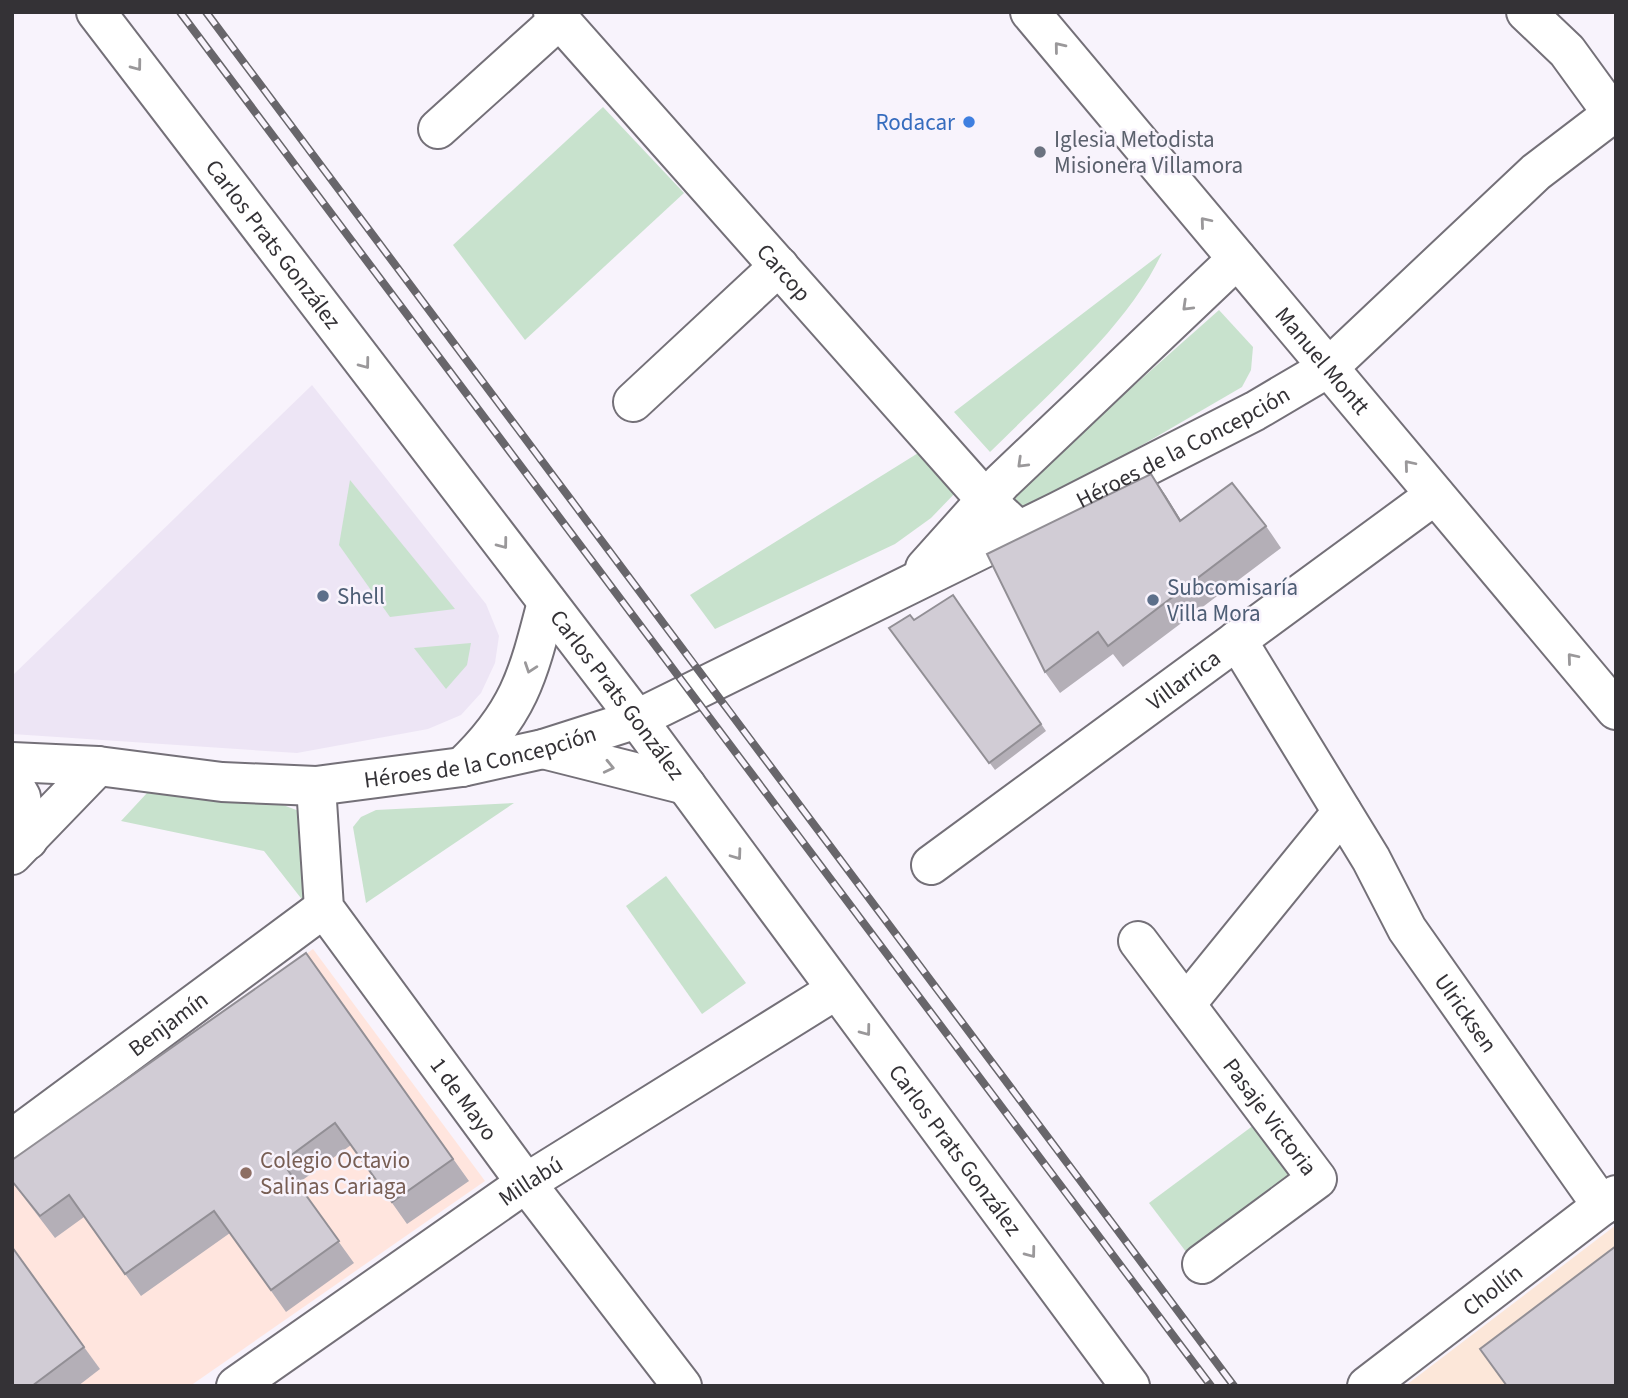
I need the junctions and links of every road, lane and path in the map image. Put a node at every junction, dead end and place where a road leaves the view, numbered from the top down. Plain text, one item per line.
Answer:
1 (96, 12) edge
2 (1030, 12) edge
3 (1526, 12) edge
4 (557, 16) edge
5 (1614, 112) edge
6 (438, 129) dead end
7 (1237, 259) junction
8 (779, 266) junction
9 (1328, 368) junction
10 (633, 402) dead end
11 (1435, 495) junction
12 (986, 499) junction
13 (1018, 530) junction
14 (914, 581) junction
15 (547, 602) junction
16 (1237, 640) junction
17 (1616, 710) edge
18 (637, 719) junction
19 (543, 749) junction
20 (12, 762) edge
21 (98, 766) junction
22 (462, 767) junction
23 (12, 781) edge
24 (686, 785) junction
25 (316, 786) junction
26 (1342, 812) junction
27 (20, 848) edge
28 (931, 865) dead end
29 (324, 908) junction
30 (1138, 941) dead end
31 (836, 990) junction
32 (1186, 1004) junction
33 (12, 1139) edge
34 (526, 1184) junction
35 (1609, 1200) edge
36 (1202, 1264) dead end
37 (236, 1386) edge
38 (682, 1386) edge
39 (1130, 1386) edge
40 (1367, 1386) edge

1 -> 15 street, Carlos Prats González
7 -> 2 street, Manuel Montt
3 - 5 street
4 - 6 street
4 - 8 street, Carcop
5 - 9 street, Héroes de la Concepción
7 - 9 street, Manuel Montt
7 -> 12 street, Héroes de la Concepción
8 - 10 street
8 - 12 street, Carcop
11 -> 9 street, Manuel Montt
9 - 13 street, Héroes de la Concepción
11 - 16 street, Villarrica
17 -> 11 street, Manuel Montt
12 - 13 street, Carcop
12 - 14 street, Héroes de la Concepción
13 - 14 street, Héroes de la Concepción
14 - 18 street, Héroes de la Concepción
15 - 18 street, Carlos Prats González
15 -> 22 street
16 - 26 street, Ulricksen
16 - 28 street, Villarrica
18 - 19 street, Héroes de la Concepción
18 - 24 street, Carlos Prats González
19 - 22 street, Héroes de la Concepción
19 -> 24 street
20 - 21 street, Héroes de la Concepción
21 - 25 street, Héroes de la Concepción
21 - 27 street
22 - 25 street, Héroes de la Concepción
23 - 27 street
24 -> 31 street, Carlos Prats González
25 - 29 street
26 - 32 street
26 - 35 street, Ulricksen
29 - 33 street, Benjamín
29 - 34 street, 1 de Mayo
30 - 32 street, Pasaje Victoria
31 - 34 street, Millabú
31 -> 39 street, Carlos Prats González
32 - 36 street, Pasaje Victoria
34 - 37 street, Millabú
34 - 38 street, 1 de Mayo
35 - 40 street, Chollín

